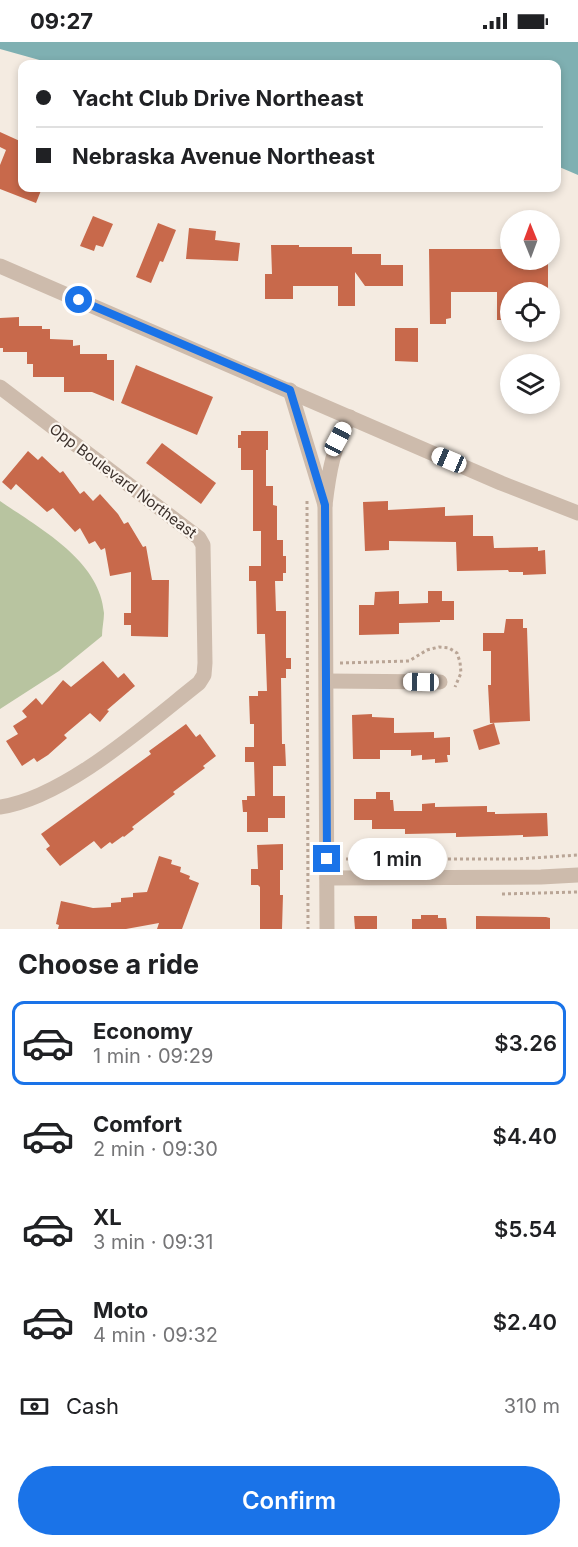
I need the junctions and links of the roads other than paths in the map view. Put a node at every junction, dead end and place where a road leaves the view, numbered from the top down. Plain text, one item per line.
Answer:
1 (0, 266) edge
2 (0, 387) edge
3 (290, 390) junction
4 (350, 417) junction
5 (325, 505) junction
6 (578, 513) edge
7 (327, 681) junction
8 (440, 682) dead end
9 (0, 807) edge
10 (578, 875) edge
11 (327, 878) junction
12 (327, 929) edge

1 - 3 street
2 - 9 street, Opp Boulevard Northeast
3 - 4 street
3 - 5 street
4 - 5 street
4 - 6 street
5 - 7 street
7 - 8 street
7 - 11 street
10 - 11 street
11 - 12 street

